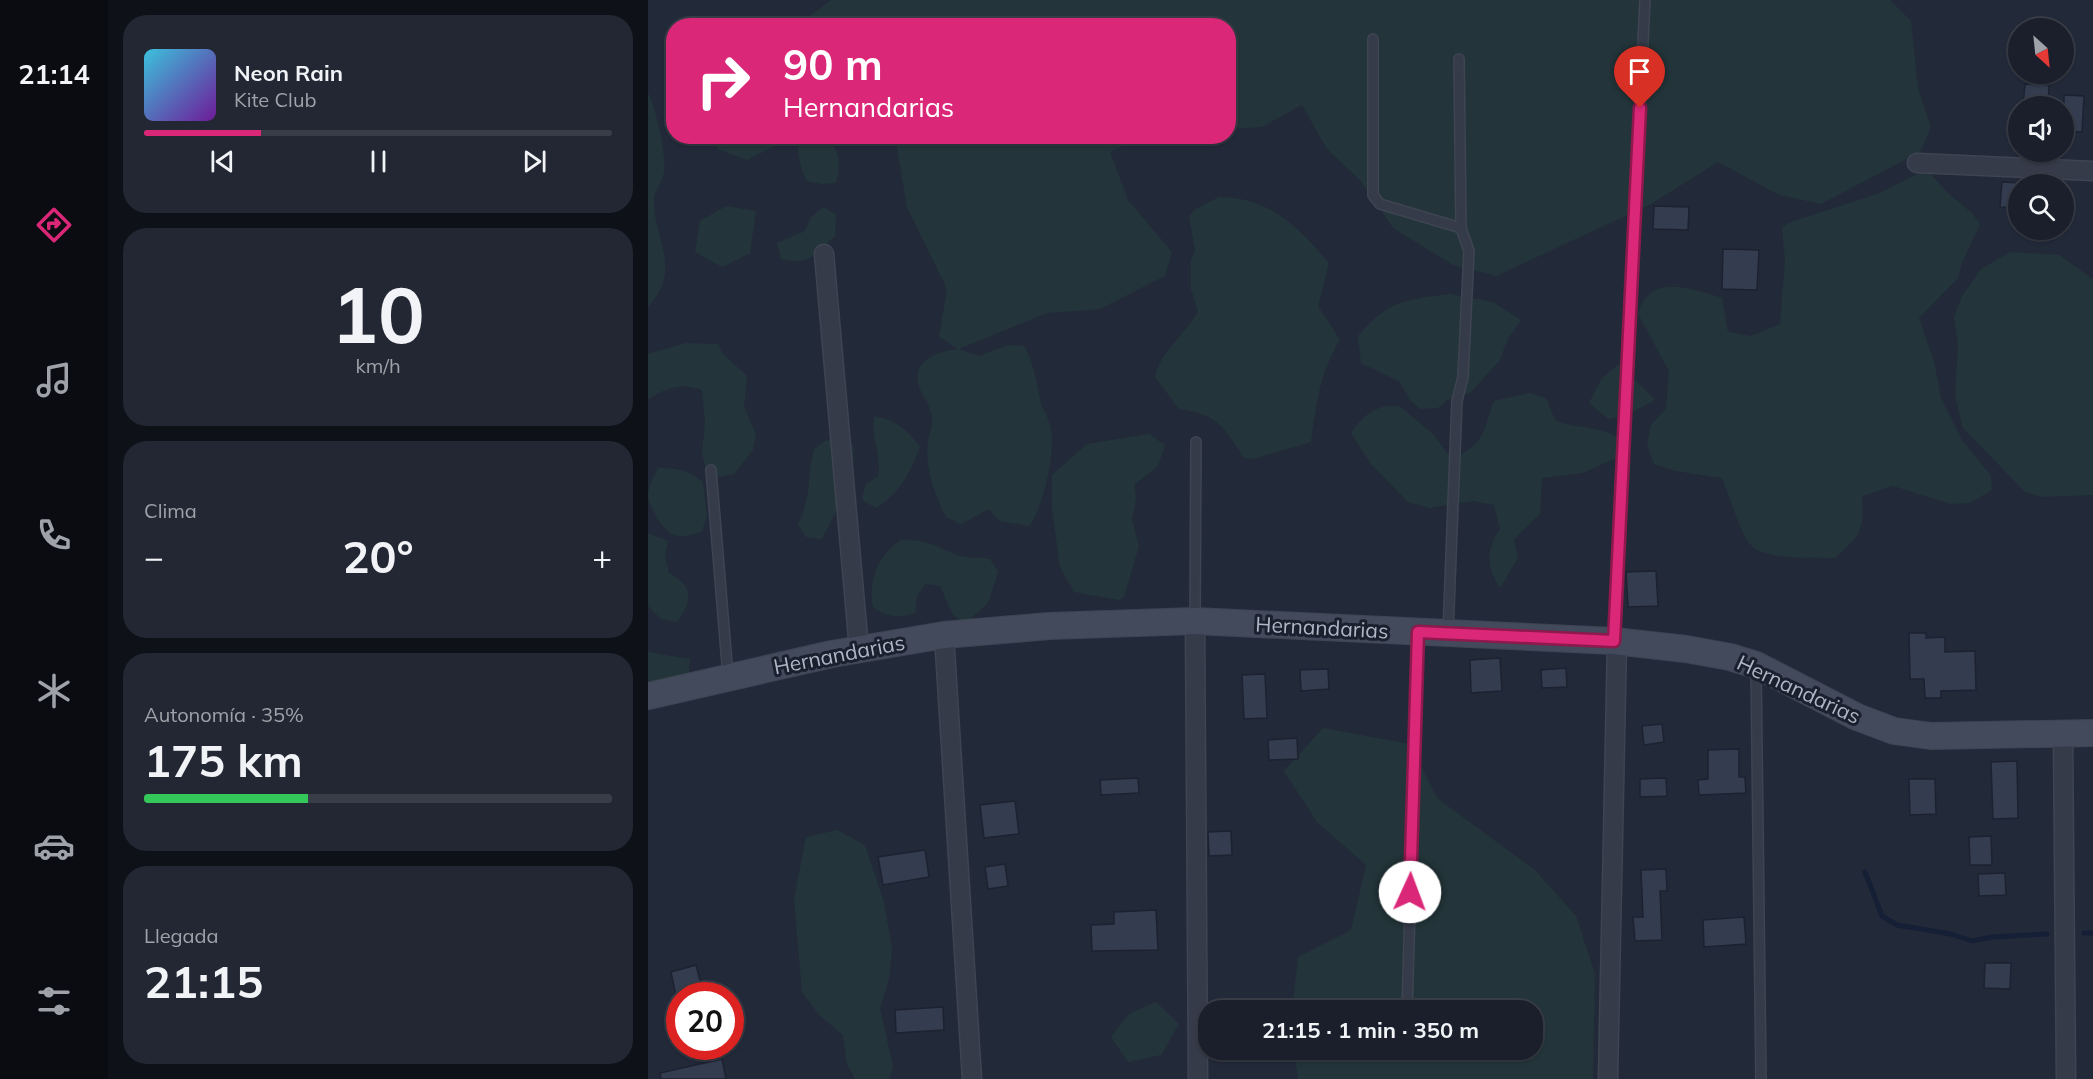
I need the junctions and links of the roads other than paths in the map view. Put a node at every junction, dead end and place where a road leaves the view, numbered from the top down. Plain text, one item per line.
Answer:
1 (1645, 0) edge
2 (1373, 39) dead end
3 (1459, 59) dead end
4 (1917, 163) dead end
5 (2093, 171) edge
6 (1461, 228) junction
7 (824, 254) dead end
8 (1196, 442) dead end
9 (711, 470) dead end
10 (1195, 621) junction
11 (1418, 632) junction
12 (1448, 633) junction
13 (944, 634) junction
14 (1616, 641) junction
15 (860, 649) junction
16 (1756, 665) junction
17 (728, 676) junction
18 (648, 696) edge
19 (2093, 733) edge
20 (2063, 735) junction
21 (1407, 1000) edge
22 (972, 1079) edge
23 (1198, 1079) edge
24 (1608, 1079) edge
25 (1761, 1079) edge
26 (2066, 1079) edge

1 - 14 lane
2 - 6 lane
3 - 6 lane
4 - 5 street
6 - 12 lane
7 - 15 street
8 - 10 lane
9 - 17 lane
10 - 11 street, Hernandarias
10 - 13 street, Hernandarias
10 - 23 street
11 - 12 street, Hernandarias
11 - 21 lane
12 - 14 street, Hernandarias
13 - 15 street, Hernandarias
13 - 22 street
14 - 16 street, Hernandarias
14 - 24 street
15 - 17 street, Hernandarias
16 - 20 street, Hernandarias
16 - 25 lane
17 - 18 street, Hernandarias
19 - 20 street, Hernandarias
20 - 26 street

